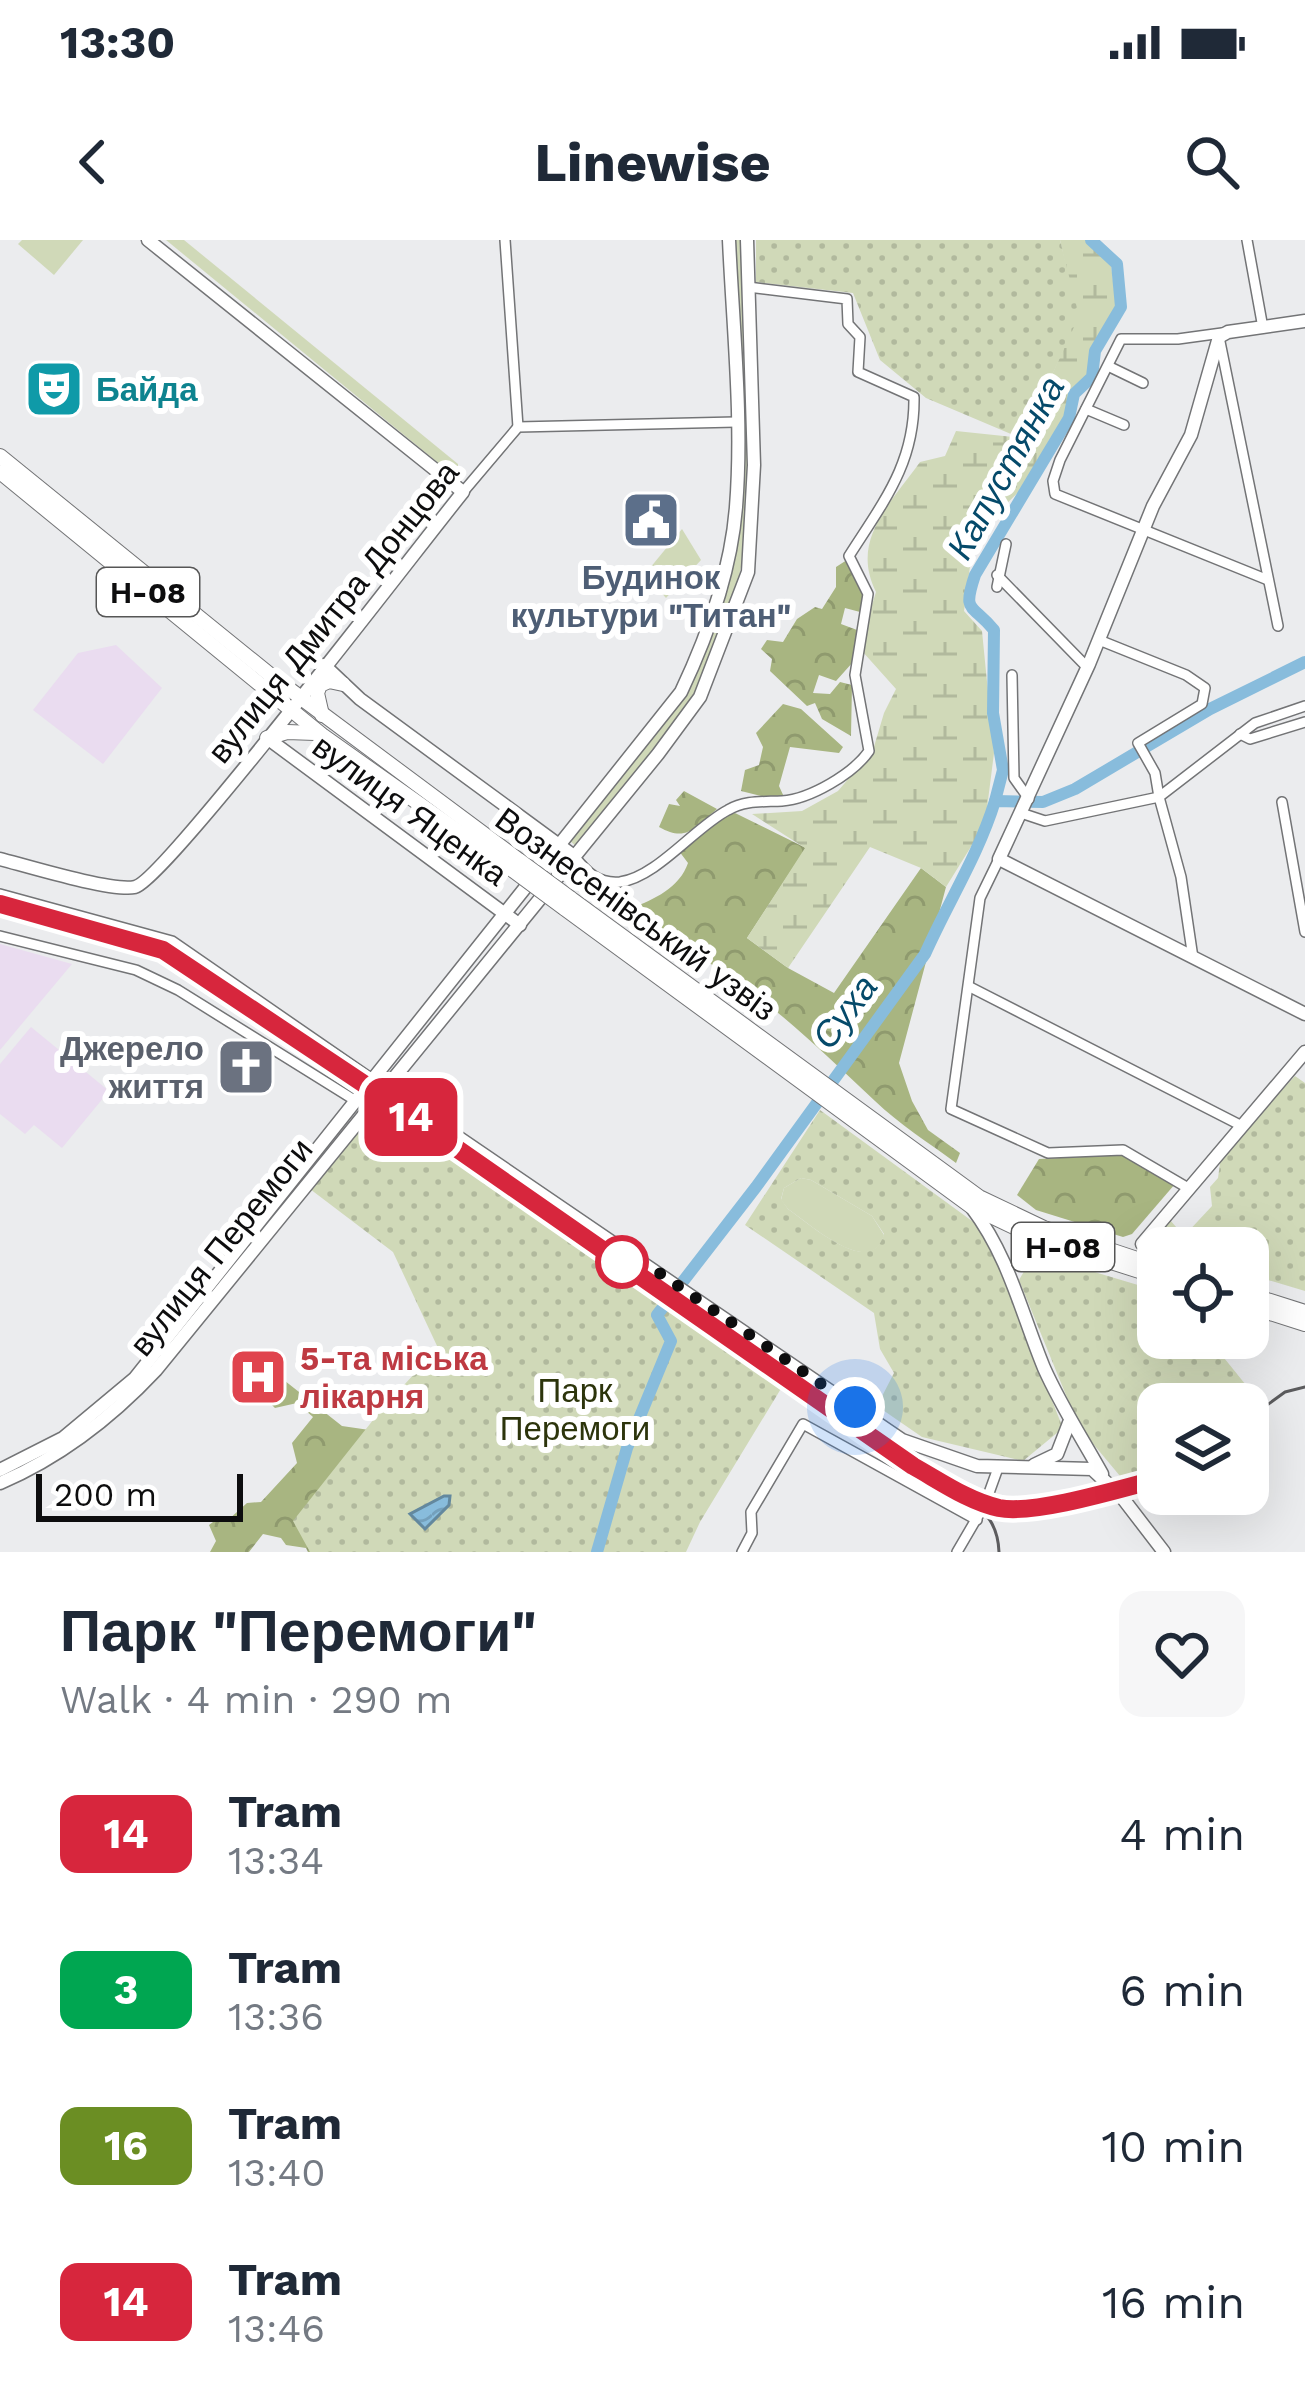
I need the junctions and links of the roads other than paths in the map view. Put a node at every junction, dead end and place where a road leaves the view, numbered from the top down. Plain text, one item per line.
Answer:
1 (148, 240) edge
2 (505, 240) edge
3 (729, 240) edge
4 (747, 240) edge
5 (1247, 240) edge
6 (748, 286) junction
7 (1305, 321) edge
8 (1263, 328) junction
9 (1228, 334) junction
10 (1110, 368) junction
11 (752, 377) junction
12 (734, 378) junction
13 (1143, 383) dead end
14 (1086, 409) junction
15 (736, 422) junction
16 (1124, 425) dead end
17 (518, 427) junction
18 (4, 467) edge
19 (463, 492) junction
20 (1144, 531) junction
21 (1006, 544) dead end
22 (1268, 580) junction
23 (713, 614) junction
24 (731, 621) junction
25 (1278, 626) dead end
26 (1099, 640) junction
27 (1089, 664) junction
28 (324, 665) junction
29 (1012, 675) dead end
30 (320, 685) junction
31 (343, 685) junction
32 (295, 704) junction
33 (1305, 706) edge
34 (322, 715) junction
35 (1305, 722) edge
36 (1240, 734) junction
37 (322, 735) junction
38 (267, 738) junction
39 (1159, 797) junction
40 (1282, 802) dead end
41 (1025, 807) junction
42 (560, 844) junction
43 (574, 856) junction
44 (0, 859) edge
45 (999, 859) junction
46 (517, 866) junction
47 (0, 894) edge
48 (506, 915) junction
49 (520, 925) junction
50 (1305, 932) edge
51 (0, 936) edge
52 (1193, 958) junction
53 (446, 986) junction
54 (970, 987) junction
55 (459, 996) junction
56 (1305, 1014) edge
57 (1302, 1062) edge
58 (372, 1078) junction
59 (386, 1088) junction
60 (356, 1101) junction
61 (1242, 1126) junction
62 (1188, 1188) junction
63 (293, 1190) junction
64 (975, 1202) junction
65 (1156, 1227) edge
66 (1025, 1233) junction
67 (1137, 1245) edge
68 (1108, 1250) junction
69 (1006, 1261) junction
70 (1137, 1261) edge
71 (1137, 1264) edge
72 (1269, 1301) edge
73 (1305, 1312) edge
74 (1269, 1313) edge
75 (1305, 1324) edge
76 (1069, 1424) junction
77 (998, 1468) junction
78 (1028, 1468) junction
79 (0, 1470) edge
80 (1105, 1479) junction
81 (0, 1484) edge
82 (977, 1520) junction
83 (742, 1552) edge
84 (957, 1552) edge
85 (1164, 1552) edge

1 - 19 main road
2 - 17 street
3 - 12 main road, вулиця Перемоги
4 - 6 main road, вулиця Перемоги
5 - 8 street
6 - 11 main road, вулиця Перемоги
6 - 43 street
7 - 8 main road
8 - 9 main road
9 - 10 street
9 - 20 main road
9 - 22 street
10 - 13 street
10 - 14 street
11 - 12 main road
11 - 24 main road, вулиця Перемоги
12 - 15 main road, вулиця Перемоги
14 - 16 street
14 - 20 street
15 - 17 street
15 - 23 main road, вулиця Перемоги
17 - 19 street, вулиця Дмитра Донцова
18 - 32 main road, Н-08
19 - 28 main road, вулиця Дмитра Донцова
20 - 22 street
20 - 26 main road
21 - 27 street
22 - 25 street
23 - 24 main road
23 - 42 main road, вулиця Перемоги
24 - 43 main road, вулиця Перемоги
26 - 27 main road
26 - 39 street
27 - 41 main road
28 - 30 main road
28 - 31 main road, вулиця Яценка
28 - 32 main road, вулиця Дмитра Донцова
29 - 41 street
30 - 31 main road
30 - 34 main road
31 - 42 main road, вулиця Яценка
32 - 34 main road, Н-08
32 - 37 main road, Н-08
32 - 38 main road, вулиця Дмитра Донцова
33 - 36 street
34 - 46 main road, Вознесенівський узвіз / Н-08
35 - 36 street
36 - 39 street
37 - 38 main road
37 - 46 main road, Вознесенівський узвіз / Н-08
38 - 44 main road, вулиця Дмитра Донцова
38 - 48 main road, вулиця Яценка
39 - 41 street
39 - 52 street
40 - 50 street
41 - 45 main road
42 - 43 main road, вулиця Яценка
42 - 48 main road, вулиця Перемоги
43 - 49 main road, вулиця Перемоги
45 - 52 main road
45 - 54 street
46 - 64 main road, Вознесенівський узвіз / Н-08, bridge
47 - 58 street
48 - 49 main road, вулиця Яценка
48 - 53 main road, вулиця Перемоги
49 - 55 main road, вулиця Перемоги
51 - 60 street
52 - 56 main road
53 - 55 main road
53 - 58 main road, вулиця Перемоги
54 - 61 street
54 - 62 street
55 - 59 main road, вулиця Перемоги
57 - 61 main road
58 - 59 main road
58 - 60 main road, вулиця Перемоги
59 - 63 main road, вулиця Перемоги
59 - 77 main road
60 - 63 main road, вулиця Перемоги
61 - 62 main road
62 - 65 main road
63 - 79 main road, вулиця Перемоги
63 - 81 main road, вулиця Перемоги
64 - 66 main road, Н-08
64 - 68 main road, Н-08
64 - 69 main road
66 - 69 main road
66 - 71 main road, Н-08
67 - 68 main road
68 - 70 main road, Н-08
69 - 76 main road
72 - 73 main road
74 - 75 main road
76 - 78 main road
76 - 80 main road
77 - 78 main road
77 - 82 street
78 - 80 main road
80 - 85 main road
82 - 83 street
82 - 84 street

